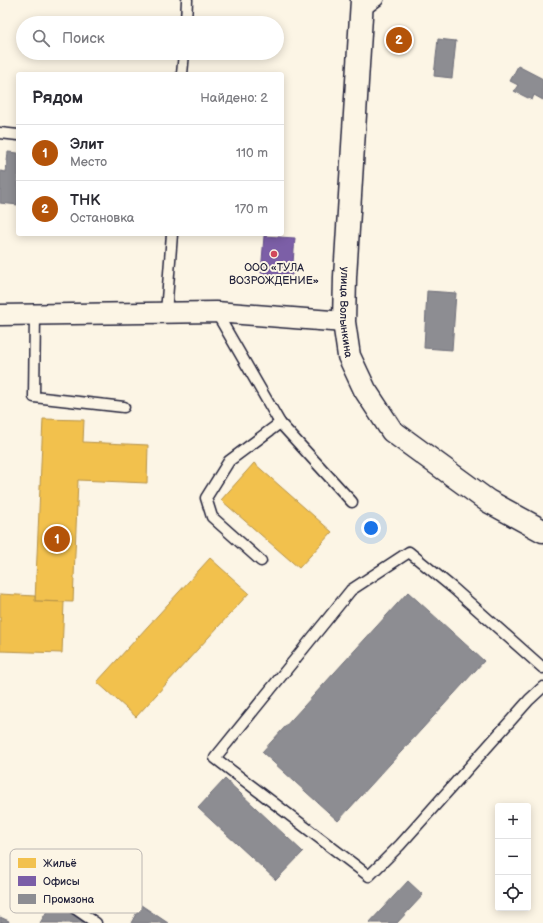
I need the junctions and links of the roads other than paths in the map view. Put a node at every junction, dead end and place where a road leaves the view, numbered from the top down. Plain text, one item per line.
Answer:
1 (188, 0) edge
2 (378, 0) edge
3 (361, 7) edge
4 (187, 16) edge
5 (183, 60) edge
6 (182, 72) edge
7 (0, 133) edge
8 (16, 135) edge
9 (172, 236) edge
10 (216, 312) junction
11 (166, 313) junction
12 (0, 315) edge
13 (35, 315) junction
14 (344, 322) junction
15 (124, 407) dead end
16 (280, 423) junction
17 (352, 502) dead end
18 (543, 531) edge
19 (261, 561) dead end
20 (543, 668) edge
21 (543, 687) edge
22 (81, 913) edge
23 (96, 923) edge

1 - 4 lane
2 - 3 lane
3 - 14 street, улица Волынкина
5 - 6 lane
7 - 8 lane
9 - 11 lane
10 - 11 street
10 - 14 street
10 - 16 lane
11 - 13 street
12 - 13 street
13 - 15 lane
14 - 18 street, улица Волынкина
16 - 17 lane
16 - 19 lane
20 - 21 lane
22 - 23 lane

